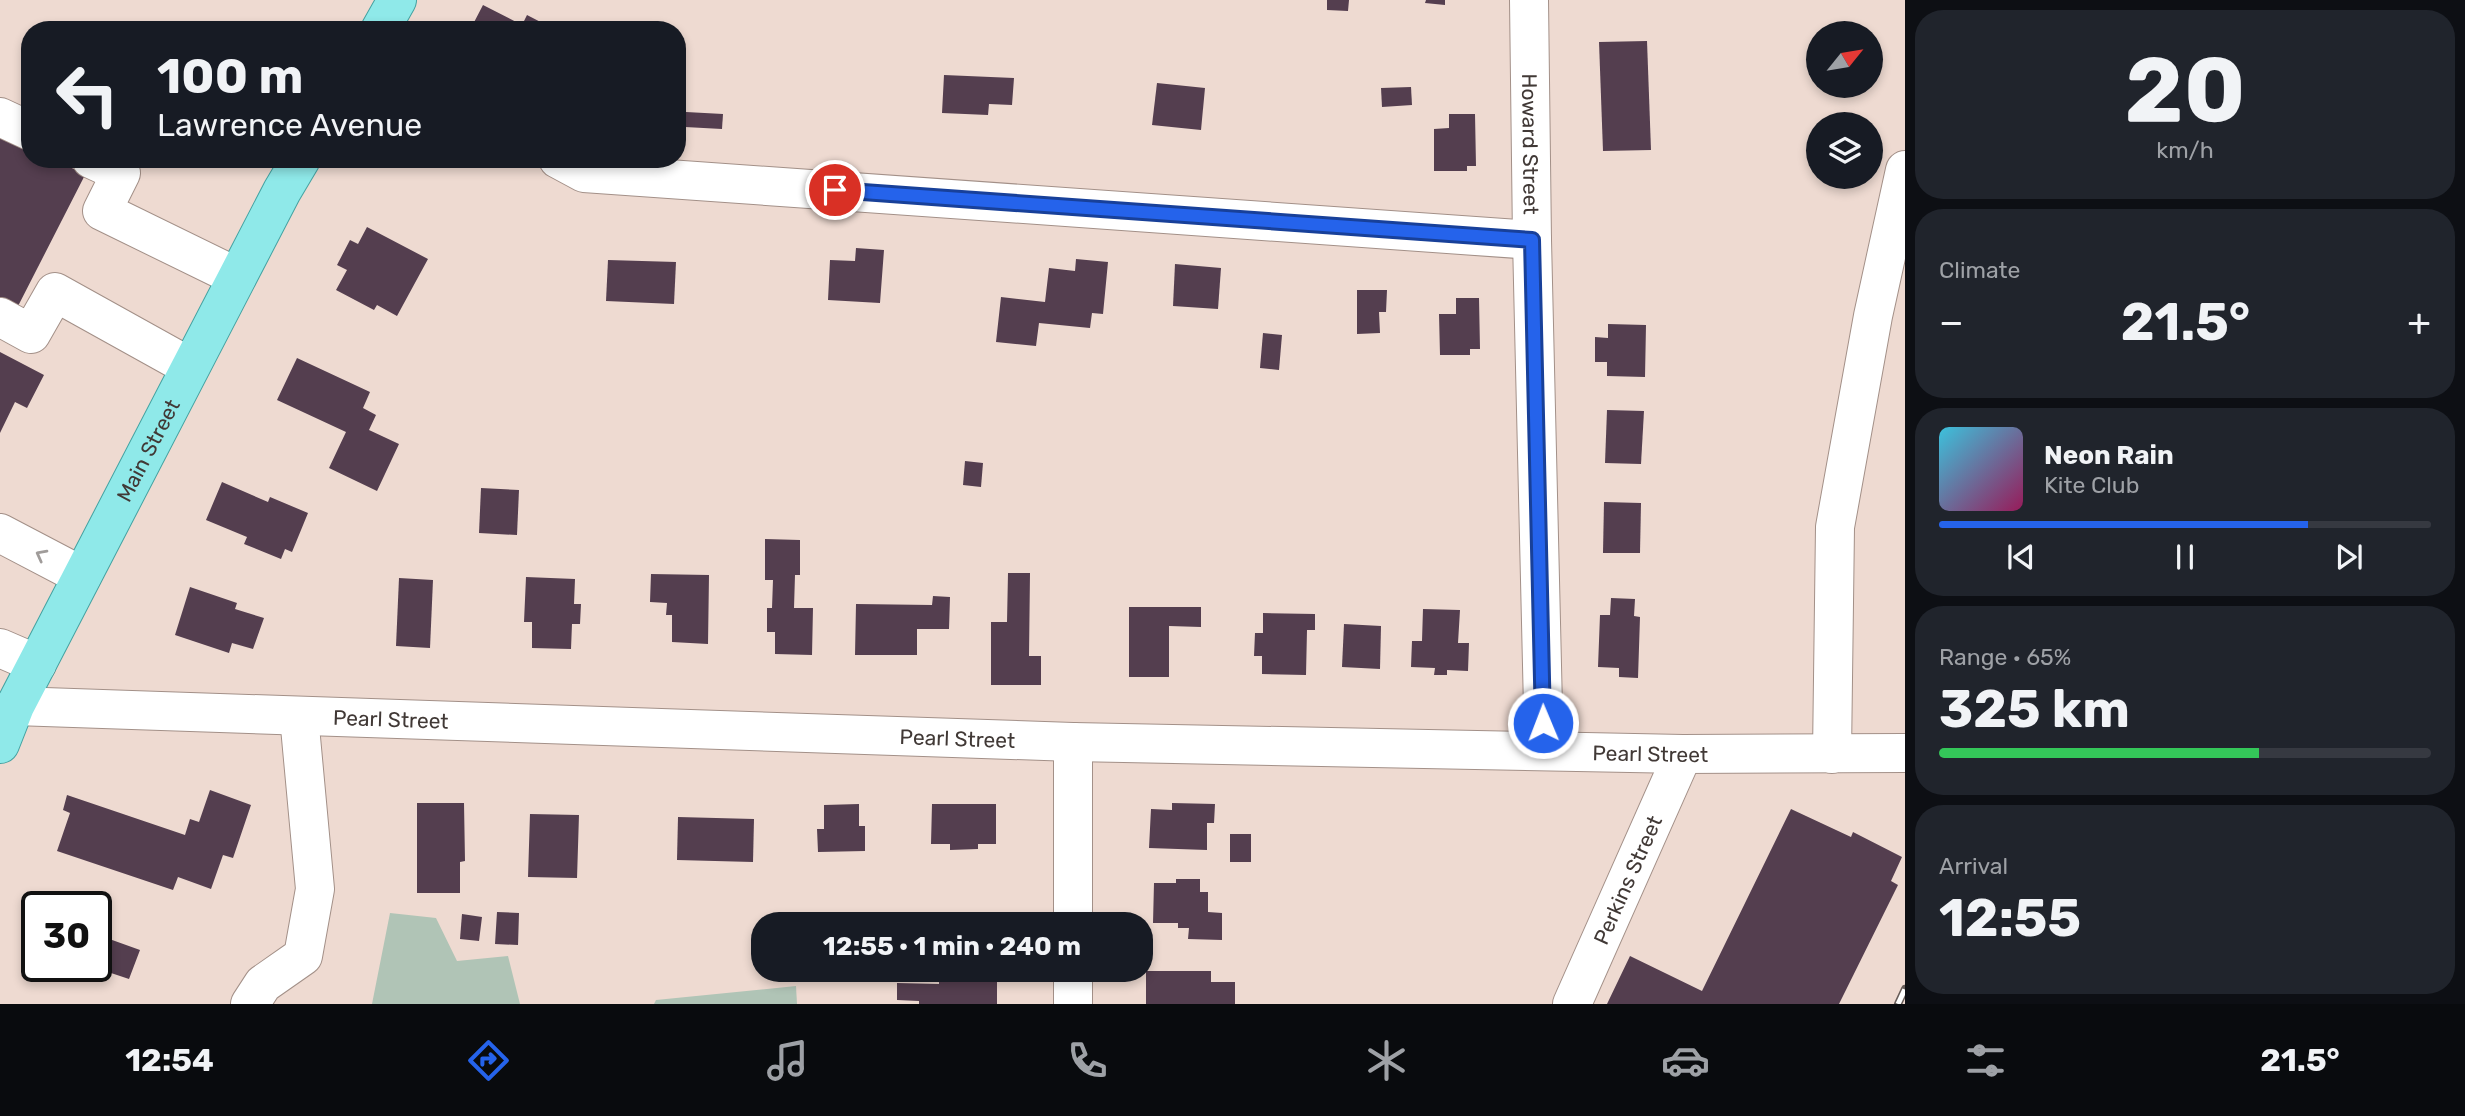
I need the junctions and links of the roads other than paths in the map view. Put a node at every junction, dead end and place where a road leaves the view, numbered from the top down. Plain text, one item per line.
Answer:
1 (397, 0) edge
2 (1529, 0) edge
3 (385, 21) edge
4 (0, 117) edge
5 (21, 127) edge
6 (110, 168) edge
7 (296, 168) edge
8 (575, 168) edge
9 (1905, 170) edge
10 (1532, 240) junction
11 (237, 277) junction
12 (0, 317) edge
13 (190, 367) junction
14 (0, 533) edge
15 (82, 576) junction
16 (0, 648) edge
17 (37, 664) junction
18 (15, 706) junction
19 (299, 716) junction
20 (1073, 742) junction
21 (0, 744) edge
22 (1544, 750) junction
23 (1683, 754) junction
24 (1832, 754) junction
25 (1903, 754) edge
26 (1073, 912) edge
27 (1073, 982) edge
28 (250, 1004) edge
29 (1073, 1004) edge
30 (1572, 1004) edge

1 - 3 main road
2 - 10 street, Howard Street
4 - 5 street
6 - 11 street
7 - 11 main road, Main Street
8 - 10 street
9 - 24 street
10 - 22 street, Howard Street
11 - 13 main road, Main Street
12 - 13 street
13 - 15 main road, Main Street
15 -> 14 street
15 - 17 main road, Main Street
16 - 17 street
17 - 18 main road, Main Street
18 - 19 street, Pearl Street
18 - 21 main road, Main Street
19 - 20 street, Pearl Street
19 - 28 street
20 - 22 street, Pearl Street
20 - 26 street
22 - 23 street, Pearl Street
23 - 24 street, Pearl Street
23 - 30 street, Perkins Street
24 - 25 street, Pearl Street
27 - 29 street

